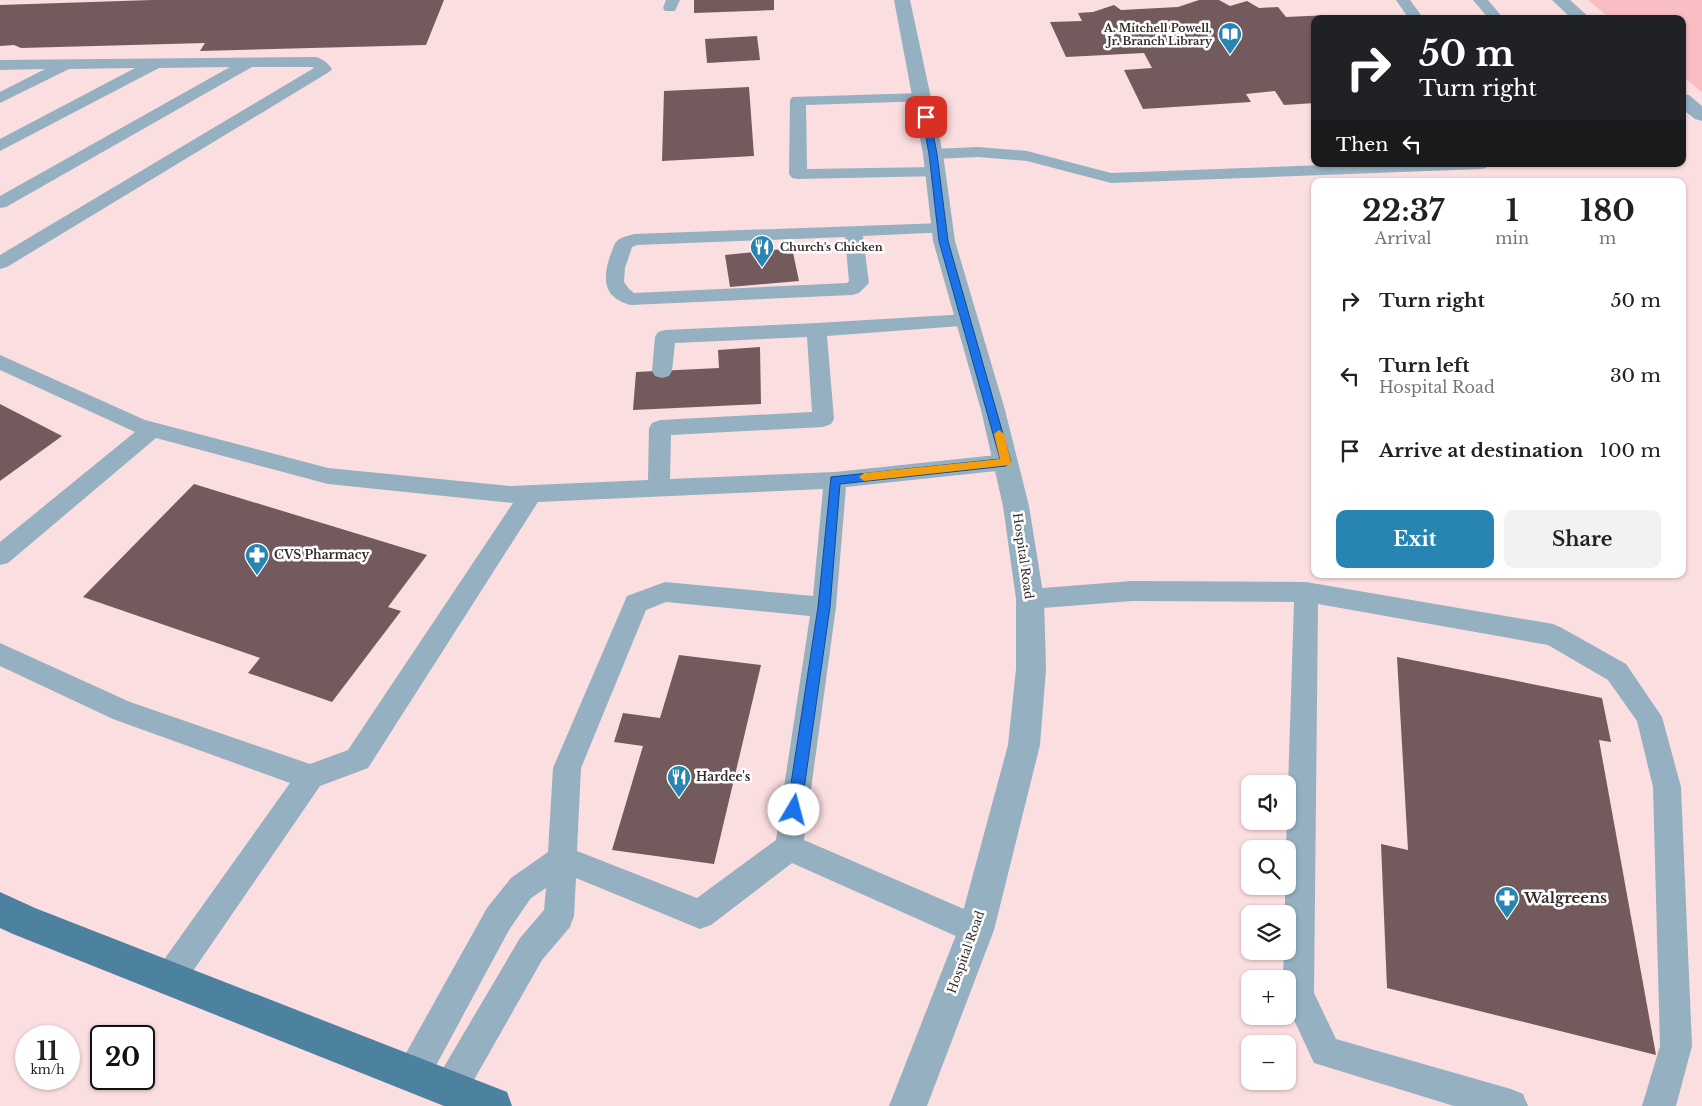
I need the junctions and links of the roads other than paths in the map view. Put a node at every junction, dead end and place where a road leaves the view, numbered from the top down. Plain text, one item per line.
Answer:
1 (902, 0) edge
2 (1403, 0) edge
3 (1480, 0) edge
4 (1560, 0) edge
5 (1414, 15) edge
6 (1493, 15) edge
7 (1579, 15) edge
8 (249, 63) junction
9 (66, 64) junction
10 (156, 64) junction
11 (0, 65) edge
12 (0, 98) edge
13 (922, 98) junction
14 (1686, 102) edge
15 (1702, 115) edge
16 (0, 146) edge
17 (934, 163) junction
18 (1401, 167) edge
19 (0, 203) edge
20 (943, 228) junction
21 (853, 231) junction
22 (0, 263) edge
23 (967, 320) junction
24 (817, 330) junction
25 (0, 362) edge
26 (662, 371) dead end
27 (152, 429) junction
28 (1006, 462) junction
29 (835, 480) junction
30 (659, 488) junction
31 (531, 495) junction
32 (0, 556) edge
33 (1306, 592) junction
34 (1030, 599) junction
35 (824, 607) junction
36 (0, 654) edge
37 (310, 777) junction
38 (789, 847) junction
39 (563, 859) junction
40 (0, 908) edge
41 (976, 930) junction
42 (169, 979) junction
43 (413, 1074) junction
44 (476, 1101) edge
45 (908, 1106) edge
46 (1511, 1106) edge
47 (1658, 1106) edge

1 - 13 street, Hospital Road
2 - 5 lane
3 - 6 lane
4 - 7 street
8 - 10 lane
8 - 19 lane
8 - 22 lane
9 - 10 lane
9 - 11 lane
9 - 12 lane
10 - 16 lane
13 - 17 street, Hospital Road
13 - 17 lane
14 - 15 street
17 - 18 lane
17 - 20 street, Hospital Road
20 - 21 lane
20 - 23 street, Hospital Road
21 - 21 lane
23 - 24 lane
23 - 28 street, Hospital Road
24 - 26 lane
24 - 30 lane
25 - 27 lane
27 - 31 lane
27 - 32 lane
28 - 29 lane
28 - 34 street, Hospital Road
29 - 30 lane
29 - 35 lane
30 - 31 lane
31 - 37 lane
33 - 34 lane
33 - 46 lane
33 - 47 lane
34 - 41 street, Hospital Road
35 - 38 lane
35 - 39 lane
36 - 37 lane
37 - 42 lane
38 - 39 lane
38 - 41 lane
39 - 43 lane
39 - 44 lane
40 - 42 main road
41 - 45 street, Hospital Road
42 - 43 main road
43 - 44 main road

